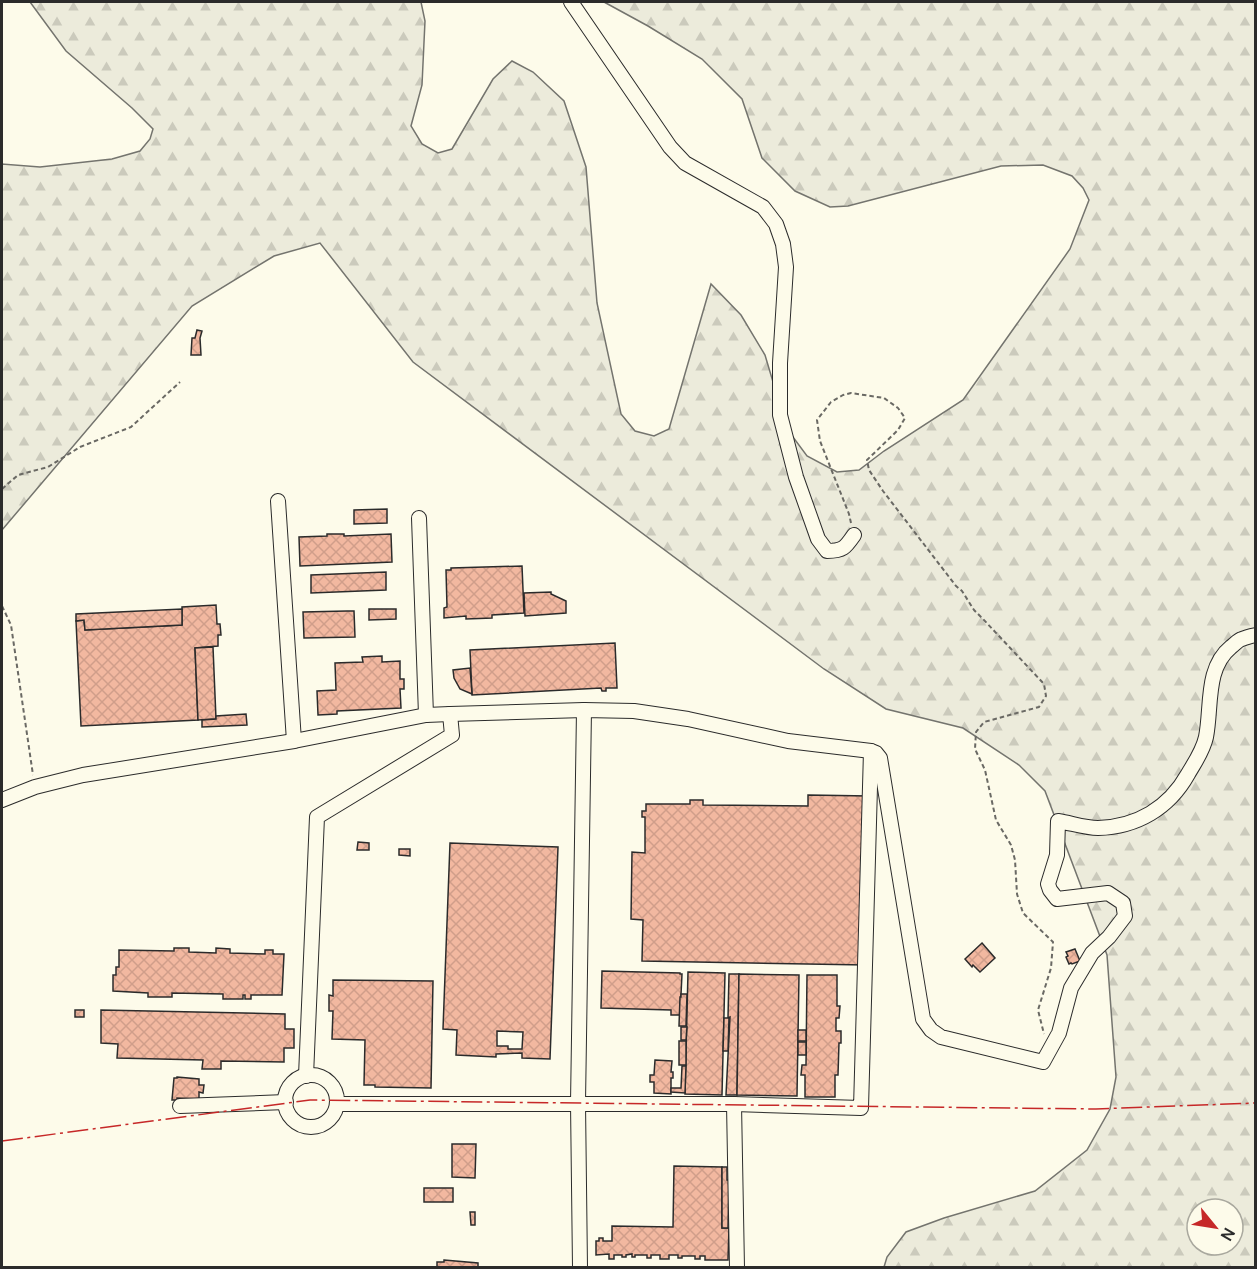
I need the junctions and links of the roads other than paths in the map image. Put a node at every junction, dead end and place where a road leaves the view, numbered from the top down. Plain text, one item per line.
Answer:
1 (571, 2) edge
2 (278, 501) dead end
3 (419, 518) dead end
4 (854, 535) road end
5 (1256, 635) edge
6 (584, 710) junction
7 (450, 714) junction
8 (426, 715) junction
9 (294, 741) junction
10 (871, 751) junction
11 (2, 800) edge
12 (306, 1076) junction
13 (286, 1102) junction
14 (578, 1103) junction
15 (337, 1104) junction
16 (734, 1104) junction
17 (180, 1106) dead end
18 (580, 1268) edge
19 (737, 1268) edge

1 - 4 street
2 - 9 street
3 - 8 street
5 - 10 street
6 - 7 street
6 - 10 street
6 - 14 street
7 - 8 street
7 - 12 street
8 - 9 street
9 - 11 street
10 - 16 street
12 - 13 street
12 - 15 street
13 - 15 street
13 - 17 street
14 - 15 street
14 - 16 street
14 - 18 street
16 - 19 street

